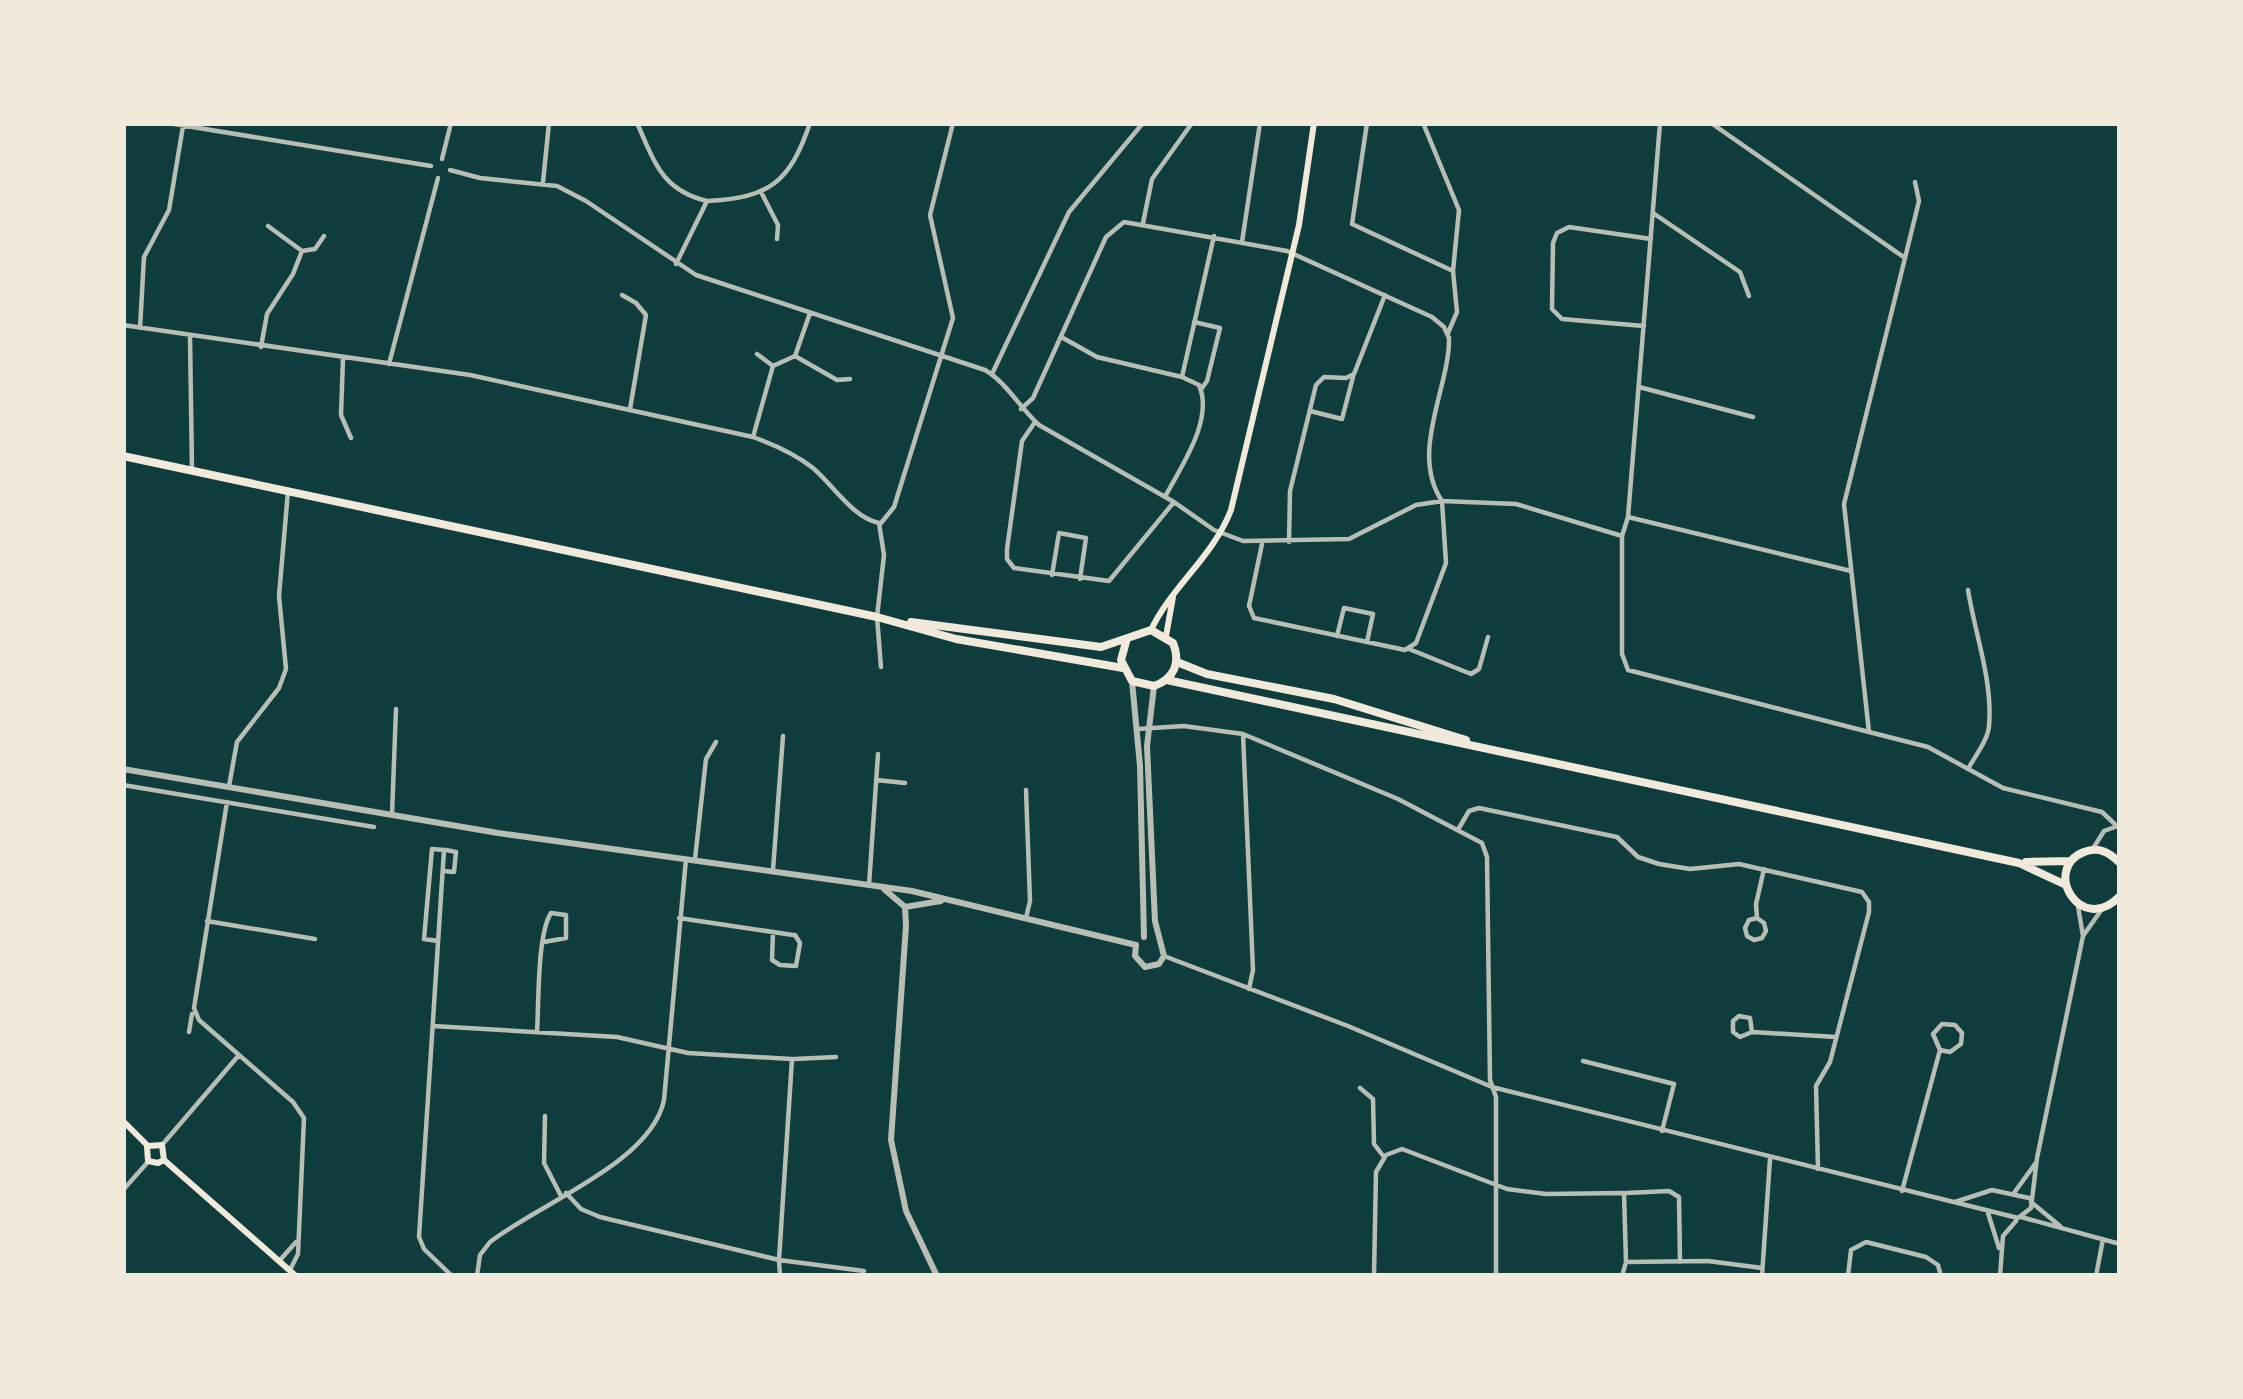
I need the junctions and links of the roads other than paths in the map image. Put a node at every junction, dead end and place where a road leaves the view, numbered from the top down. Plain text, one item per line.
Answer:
1 (168, 123) edge
2 (451, 123) edge
3 (548, 123) edge
4 (637, 123) edge
5 (810, 123) edge
6 (953, 123) edge
7 (1143, 123) edge
8 (1192, 123) edge
9 (1259, 123) edge
10 (1314, 123) edge
11 (1367, 123) edge
12 (1423, 123) edge
13 (1660, 123) edge
14 (1711, 123) edge
15 (183, 124) edge
16 (442, 159) junction
17 (431, 166) junction
18 (450, 170) junction
19 (438, 178) junction
20 (543, 182) junction
21 (1915, 182) dead end
22 (761, 192) junction
23 (707, 201) junction
24 (1653, 214) junction
25 (1143, 224) junction
26 (268, 226) dead end
27 (324, 236) dead end
28 (1214, 236) junction
29 (777, 238) dead end
30 (1651, 239) junction
31 (1242, 242) junction
32 (302, 251) junction
33 (1292, 254) junction
34 (1905, 258) junction
35 (676, 264) junction
36 (1453, 271) junction
37 (1384, 295) junction
38 (622, 296) dead end
39 (1749, 296) dead end
40 (810, 312) junction
41 (1194, 322) junction
42 (123, 325) edge
43 (1644, 326) junction
44 (140, 328) junction
45 (1448, 333) junction
46 (1061, 337) junction
47 (190, 338) junction
48 (261, 347) junction
49 (757, 354) dead end
50 (795, 356) junction
51 (941, 356) junction
52 (343, 358) junction
53 (389, 364) junction
54 (773, 366) junction
55 (1355, 372) junction
56 (992, 374) junction
57 (1182, 377) junction
58 (850, 379) dead end
59 (1639, 387) junction
60 (1202, 388) junction
61 (631, 409) junction
62 (1310, 411) junction
63 (1024, 412) junction
64 (1753, 417) dead end
65 (1035, 422) junction
66 (753, 437) junction
67 (351, 438) dead end
68 (123, 456) edge
69 (192, 473) junction
70 (288, 491) junction
71 (1165, 497) junction
72 (1442, 500) junction
73 (1174, 502) junction
74 (1628, 517) junction
75 (879, 524) junction
76 (1223, 532) junction
77 (1622, 536) junction
78 (1262, 542) junction
79 (1289, 542) junction
80 (1851, 571) junction
81 (1052, 575) junction
82 (1080, 579) junction
83 (1968, 590) dead end
84 (1174, 593) junction
85 (878, 617) junction
86 (1151, 630) junction
87 (1166, 636) junction
88 (1337, 636) junction
89 (1488, 637) dead end
90 (1126, 642) junction
91 (1367, 642) junction
92 (1409, 649) junction
93 (1177, 662) junction
94 (881, 667) dead end
95 (1123, 668) junction
96 (1167, 680) junction
97 (1132, 681) junction
98 (1154, 686) junction
99 (396, 709) dead end
100 (1137, 729) junction
101 (1147, 730) junction
102 (1869, 732) junction
103 (1243, 734) junction
104 (783, 736) dead end
105 (716, 742) dead end
106 (1484, 748) junction
107 (878, 754) dead end
108 (1968, 769) junction
109 (123, 770) edge
110 (876, 780) junction
111 (905, 784) dead end
112 (123, 785) edge
113 (229, 786) junction
114 (1026, 790) dead end
115 (227, 802) junction
116 (2095, 810) junction
117 (392, 815) junction
118 (374, 827) dead end
119 (1459, 828) junction
120 (2120, 828) edge
121 (2104, 831) junction
122 (444, 850) junction
123 (2090, 850) junction
124 (691, 859) junction
125 (2072, 861) junction
126 (2019, 862) junction
127 (2120, 863) edge
128 (1764, 869) junction
129 (443, 871) junction
130 (773, 871) junction
131 (869, 885) junction
132 (2066, 885) junction
133 (880, 887) junction
134 (906, 892) junction
135 (917, 893) junction
136 (2120, 897) edge
137 (945, 901) junction
138 (2078, 904) junction
139 (909, 906) junction
140 (2102, 909) junction
141 (679, 918) junction
142 (1026, 918) junction
143 (1757, 918) dead end
144 (207, 921) junction
145 (773, 932) junction
146 (2083, 936) junction
147 (1144, 937) junction
148 (315, 939) dead end
149 (438, 940) junction
150 (1160, 941) junction
151 (544, 942) junction
152 (1136, 945) junction
153 (1164, 956) junction
154 (1249, 989) junction
155 (194, 1008) junction
156 (434, 1026) junction
157 (189, 1032) dead end
158 (537, 1032) junction
159 (1752, 1032) dead end
160 (1836, 1037) junction
161 (668, 1049) junction
162 (1940, 1050) junction
163 (239, 1055) junction
164 (836, 1057) dead end
165 (792, 1060) junction
166 (1583, 1061) dead end
167 (1492, 1087) junction
168 (1360, 1088) dead end
169 (545, 1116) dead end
170 (123, 1121) edge
171 (1662, 1131) junction
172 (162, 1145) junction
173 (148, 1146) junction
174 (1384, 1157) junction
175 (2037, 1158) junction
176 (1770, 1159) junction
177 (164, 1160) junction
178 (148, 1161) junction
179 (1817, 1170) junction
180 (1494, 1186) junction
181 (123, 1190) edge
182 (1903, 1191) junction
183 (2014, 1192) junction
184 (1624, 1193) junction
185 (1984, 1193) junction
186 (563, 1194) junction
187 (2031, 1201) junction
188 (1955, 1202) junction
189 (1987, 1212) junction
190 (2020, 1218) junction
191 (2064, 1229) junction
192 (2103, 1240) junction
193 (296, 1242) junction
194 (2120, 1244) edge
195 (2000, 1251) junction
196 (778, 1260) junction
197 (1626, 1262) junction
198 (1680, 1262) junction
199 (291, 1271) edge
200 (864, 1271) dead end
201 (1762, 1272) edge
202 (282, 1276) edge
203 (452, 1276) edge
204 (477, 1276) edge
205 (780, 1276) edge
206 (937, 1276) edge
207 (1374, 1276) edge
208 (1496, 1276) edge
209 (1622, 1276) edge
210 (1848, 1276) edge
211 (1940, 1276) edge
212 (2000, 1276) edge
213 (2096, 1276) edge

1 - 15 street
2 - 16 street
3 - 20 street
4 - 23 street
5 - 22 street
6 - 51 street
7 - 56 street
8 - 25 street
9 - 31 street
10 - 33 main road
11 - 36 street
12 - 36 street
13 - 24 street
14 - 34 street
15 - 17 street
15 - 44 street
16 - 17 street
16 - 18 street
17 - 19 street
18 - 19 street
18 - 20 street
19 - 53 street
20 - 35 street
21 - 34 street
22 - 23 street
22 - 29 street
23 - 35 street
24 - 30 street
24 - 39 street
25 - 28 street
25 - 46 street
26 - 32 street
27 - 32 street
28 - 31 street
28 - 41 street
30 - 43 street
30 - 43 street
31 - 33 street
32 - 48 street
33 - 37 street
33 - 76 main road
34 - 80 street
35 - 40 street
36 - 45 street
37 - 45 street
37 - 55 street
38 - 61 street
40 - 50 street
40 - 51 street
41 - 57 street
41 - 60 street
42 - 44 street
43 - 59 street
44 - 47 street
45 - 72 street
46 - 57 street
46 - 63 street
47 - 48 street
47 - 69 street
48 - 52 street
49 - 54 street
50 - 54 street
50 - 58 street
51 - 56 street
51 - 75 street
52 - 53 street
52 - 67 street
53 - 61 street
54 - 66 street
55 - 62 street
55 - 62 street
56 - 63 street
57 - 60 street
59 - 64 street
59 - 74 street
60 - 71 street
61 - 66 street
62 - 79 street
63 - 65 street
65 - 71 street
65 - 81 street
66 - 75 street
68 - 69 main road
69 - 70 main road
70 - 85 main road
70 - 113 street
71 - 73 street
72 - 77 street
72 - 79 street
72 - 92 street
73 - 76 street
73 - 82 street
74 - 77 street
74 - 80 street
75 - 85 street
76 - 78 street
76 - 84 main road
77 - 102 street
78 - 79 street
78 - 88 street
80 - 102 street
81 - 82 street
81 - 82 street
83 - 108 street
84 - 86 main road
84 - 87 main road
85 - 90 main road
85 - 94 street
85 - 95 main road
86 - 87 main road
86 - 90 main road
87 - 93 main road
88 - 91 street
88 - 91 street
89 - 92 street
90 - 95 main road
91 - 92 street
93 - 96 main road
93 - 106 main road
95 - 97 main road
96 - 98 main road
96 - 106 main road
97 - 98 main road
97 - 100 street
98 - 101 street
99 - 117 street
100 - 101 street
100 - 147 street
101 - 103 street
101 - 150 street
102 - 108 street
103 - 119 street
103 - 154 street
104 - 130 street
105 - 124 street
106 - 126 main road
107 - 110 street
108 - 116 street
109 - 113 street
110 - 111 street
110 - 131 street
112 - 115 street
113 - 117 street
114 - 142 street
115 - 118 street
115 - 144 street
116 - 120 street
116 - 121 street
117 - 124 street
119 - 128 street
119 - 167 street
120 - 121 street
121 - 123 street
122 - 129 street
122 - 129 street
122 - 149 street
123 - 125 main road
123 - 127 main road
124 - 130 street
124 - 141 street
125 - 126 main road
125 - 132 main road
126 - 132 main road
128 - 143 street
128 - 160 street
129 - 149 street
130 - 131 street
131 - 133 street
132 - 138 main road
133 - 134 street
133 - 139 street
134 - 135 street
134 - 139 street
135 - 137 street
135 - 139 street
136 - 140 main road
137 - 139 street
137 - 142 street
138 - 140 main road
138 - 146 street
139 - 206 street
140 - 146 street
141 - 145 street
141 - 161 street
142 - 152 street
144 - 148 street
144 - 155 street
145 - 145 street
146 - 175 street
147 - 150 street
147 - 152 street
149 - 156 street
150 - 153 street
151 - 151 street
151 - 158 street
152 - 153 street
153 - 154 street
154 - 167 street
155 - 157 street
155 - 163 street
156 - 158 street
156 - 203 street
158 - 161 street
159 - 160 street
160 - 179 street
161 - 165 street
161 - 186 street
162 - 162 street
162 - 182 street
163 - 172 street
163 - 193 street
164 - 165 street
165 - 196 street
166 - 171 street
167 - 171 street
167 - 180 street
168 - 174 street
169 - 186 street
170 - 173 main road
171 - 176 street
172 - 173 main road
172 - 177 main road
173 - 178 main road
174 - 180 street
174 - 207 street
175 - 183 street
175 - 187 street
176 - 179 street
176 - 201 street
177 - 178 main road
177 - 199 main road
178 - 181 street
179 - 182 street
180 - 184 street
180 - 208 street
182 - 188 street
183 - 185 street
183 - 187 street
184 - 197 street
184 - 198 street
185 - 188 street
185 - 189 street
186 - 196 street
186 - 204 street
187 - 190 street
187 - 191 street
188 - 189 street
189 - 190 street
189 - 195 street
190 - 191 street
190 - 195 street
191 - 192 street
192 - 194 street
192 - 213 street
193 - 199 street
193 - 199 street
195 - 212 street
196 - 200 street
196 - 205 street
197 - 198 street
197 - 209 street
198 - 201 street
199 - 202 street
210 - 211 street

